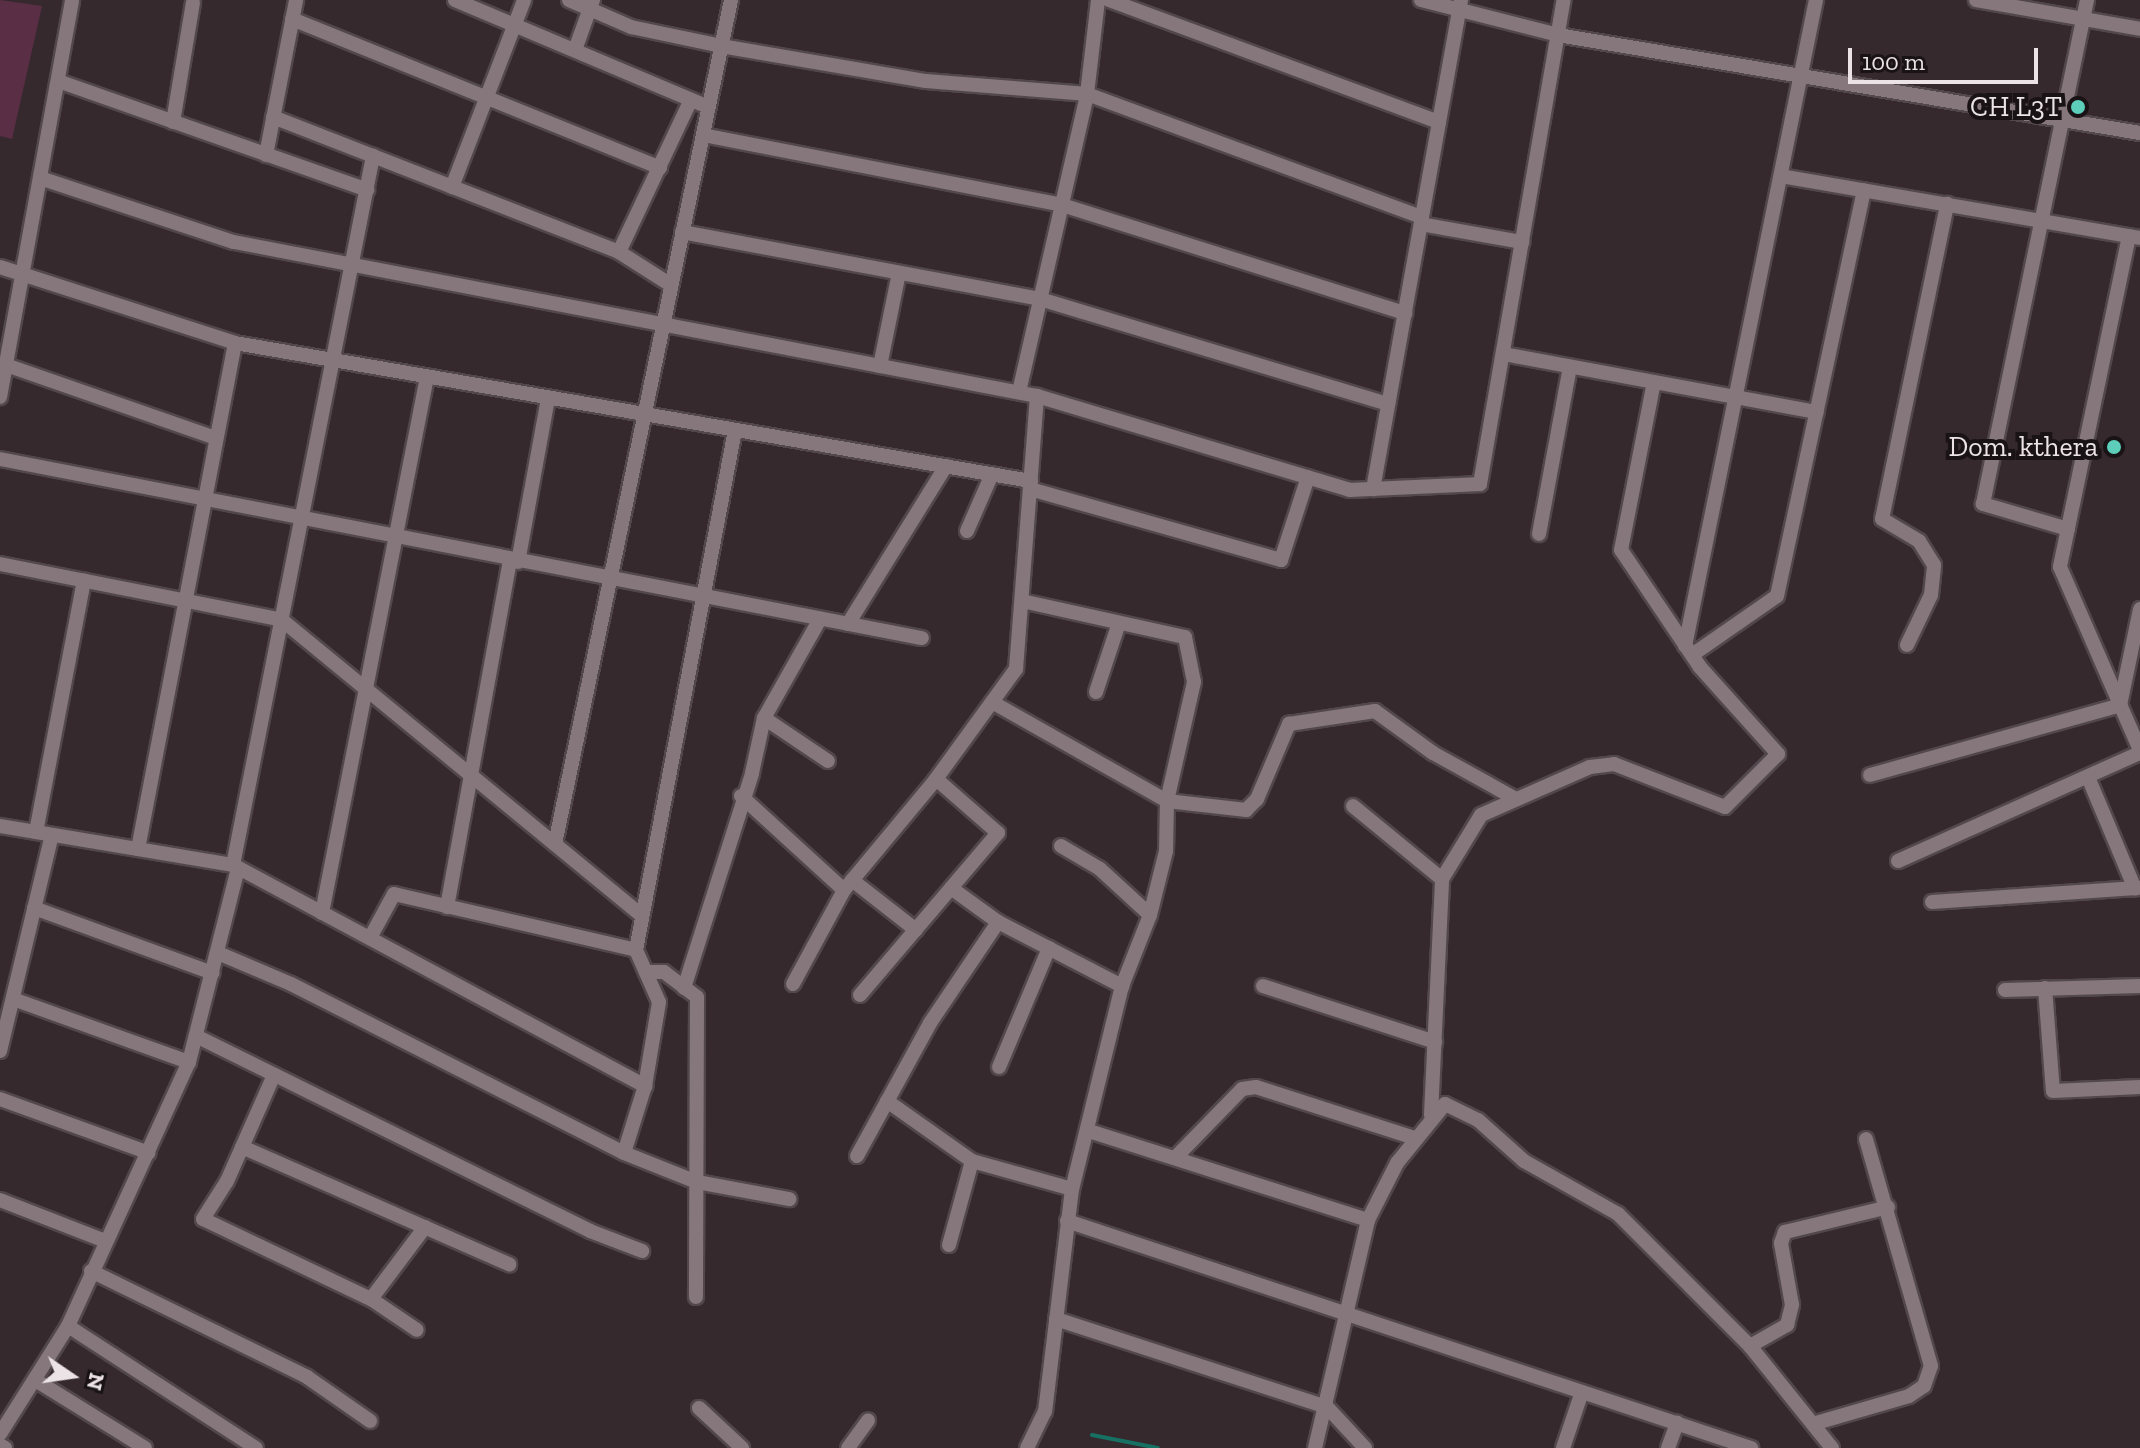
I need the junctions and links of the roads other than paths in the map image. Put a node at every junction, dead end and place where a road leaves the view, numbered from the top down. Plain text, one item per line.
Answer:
1 (72, 0) edge
2 (296, 0) edge
3 (455, 0) edge
4 (524, 0) edge
5 (569, 0) edge
6 (731, 0) edge
7 (1098, 0) edge
8 (1109, 0) edge
9 (1421, 0) edge
10 (1564, 0) edge
11 (1816, 0) edge
12 (2087, 0) edge
13 (1983, 1) edge
14 (193, 3) dead end
15 (592, 6) edge
16 (1460, 6) edge
17 (292, 19) junction
18 (2083, 19) junction
19 (515, 23) junction
20 (2140, 29) edge
21 (1558, 35) junction
22 (721, 46) junction
23 (576, 47) junction
24 (1801, 76) junction
25 (58, 81) junction
26 (1087, 94) junction
27 (486, 98) junction
28 (691, 100) junction
29 (708, 107) junction
30 (273, 117) junction
31 (2063, 120) junction
32 (173, 122) junction
33 (1439, 122) junction
34 (2140, 133) edge
35 (703, 135) junction
36 (266, 155) junction
37 (373, 156) junction
38 (660, 168) junction
39 (1781, 176) junction
40 (40, 178) junction
41 (452, 187) junction
42 (367, 190) junction
43 (1864, 190) junction
44 (1947, 204) junction
45 (1062, 205) junction
46 (1421, 221) junction
47 (2042, 221) junction
48 (682, 232) junction
49 (2134, 237) edge
50 (1522, 242) junction
51 (619, 252) junction
52 (352, 265) junction
53 (0, 267) edge
54 (23, 272) junction
55 (899, 273) junction
56 (671, 285) junction
57 (1040, 299) junction
58 (1405, 313) junction
59 (663, 324) junction
60 (235, 343) junction
61 (1503, 354) junction
62 (333, 360) junction
63 (6, 365) junction
64 (880, 366) junction
65 (1570, 367) junction
66 (427, 377) junction
67 (1654, 382) junction
68 (1019, 392) junction
69 (1037, 396) junction
70 (0, 397) edge
71 (1736, 397) junction
72 (548, 398) junction
73 (1388, 404) junction
74 (1817, 412) junction
75 (644, 414) junction
76 (735, 430) junction
77 (216, 438) junction
78 (0, 459) edge
79 (946, 466) junction
80 (992, 474) junction
81 (1308, 477) junction
82 (1030, 485) junction
83 (1373, 489) junction
84 (204, 502) junction
85 (301, 521) junction
86 (2068, 529) junction
87 (967, 531) dead end
88 (1539, 534) dead end
89 (395, 538) junction
90 (514, 561) junction
91 (0, 564) edge
92 (610, 579) junction
93 (84, 581) junction
94 (703, 597) junction
95 (185, 601) junction
96 (1022, 601) junction
97 (2140, 609) edge
98 (820, 619) junction
99 (282, 620) junction
100 (1119, 623) junction
101 (848, 624) junction
102 (922, 638) dead end
103 (1907, 645) dead end
104 (1689, 650) junction
105 (366, 689) junction
106 (1096, 692) dead end
107 (992, 702) junction
108 (2120, 705) junction
109 (764, 718) junction
110 (2140, 752) edge
111 (828, 761) dead end
112 (471, 775) junction
113 (1870, 775) dead end
114 (2088, 777) junction
115 (936, 779) junction
116 (741, 796) junction
117 (1516, 799) junction
118 (1167, 801) junction
119 (1353, 806) dead end
120 (0, 826) edge
121 (36, 832) junction
122 (52, 835) junction
123 (555, 844) junction
124 (1061, 846) dead end
125 (138, 849) junction
126 (1898, 861) dead end
127 (235, 866) junction
128 (1442, 879) junction
129 (848, 885) junction
130 (951, 888) junction
131 (2137, 889) edge
132 (1932, 902) dead end
133 (447, 907) junction
134 (34, 908) junction
135 (322, 913) junction
136 (1150, 915) junction
137 (642, 916) junction
138 (998, 922) junction
139 (916, 930) junction
140 (370, 938) junction
141 (1049, 948) junction
142 (636, 950) junction
143 (218, 953) junction
144 (646, 972) junction
145 (213, 973) junction
146 (793, 984) dead end
147 (1122, 986) junction
148 (1263, 986) dead end
149 (2140, 986) edge
150 (684, 988) junction
151 (2045, 988) junction
152 (2005, 990) dead end
153 (860, 995) dead end
154 (13, 999) junction
155 (196, 1036) junction
156 (1435, 1042) junction
157 (0, 1051) edge
158 (189, 1062) junction
159 (999, 1067) dead end
160 (274, 1075) junction
161 (645, 1086) junction
162 (2140, 1087) edge
163 (0, 1099) edge
164 (887, 1101) junction
165 (1431, 1115) junction
166 (1089, 1131) junction
167 (1415, 1138) junction
168 (1866, 1139) dead end
169 (242, 1147) junction
170 (149, 1153) junction
171 (624, 1153) junction
172 (857, 1156) dead end
173 (1175, 1158) junction
174 (972, 1161) junction
175 (697, 1182) junction
176 (1072, 1189) junction
177 (789, 1199) dead end
178 (0, 1200) edge
179 (1888, 1207) junction
180 (1368, 1220) junction
181 (1067, 1221) junction
182 (425, 1227) junction
183 (105, 1241) junction
184 (949, 1245) dead end
185 (642, 1251) dead end
186 (509, 1264) dead end
187 (91, 1271) junction
188 (696, 1297) dead end
189 (371, 1299) junction
190 (1347, 1313) junction
191 (1056, 1319) junction
192 (68, 1326) junction
193 (417, 1330) dead end
194 (1750, 1346) junction
195 (37, 1381) junction
196 (1582, 1392) junction
197 (1327, 1407) junction
198 (699, 1408) dead end
199 (6, 1414) edge
200 (868, 1420) dead end
201 (370, 1421) dead end
202 (1677, 1423) junction
203 (1816, 1423) junction
204 (0, 1434) edge
205 (145, 1448) edge
206 (256, 1448) edge
207 (742, 1448) edge
208 (848, 1448) edge
209 (1027, 1448) edge
210 (1315, 1448) edge
211 (1365, 1448) edge
212 (1563, 1448) edge
213 (1668, 1448) edge
214 (1751, 1448) edge
215 (1832, 1448) edge

1 - 25 street
2 - 17 street
3 - 19 street
4 - 19 street
5 - 15 street
6 - 22 street
7 - 26 street
8 - 33 street
9 - 16 street
10 - 21 street
11 - 24 street
12 - 18 street
13 - 18 street
14 - 32 street
15 - 22 street
15 - 23 street
16 - 21 street
16 - 33 street
17 - 27 street
17 - 30 street
18 - 20 street
18 - 31 street
19 - 23 street
19 - 27 street
21 - 24 street
21 - 50 street
22 - 26 street
22 - 29 street
23 - 28 street
24 - 31 street
24 - 39 street
25 - 32 street
25 - 40 street
26 - 45 street
26 - 46 street
27 - 38 street
27 - 41 street
28 - 29 street
28 - 38 street
29 - 35 street
30 - 36 street
30 - 37 street
31 - 34 street
31 - 47 street
32 - 36 street
33 - 46 street
35 - 45 street
35 - 48 street
36 - 42 street
37 - 41 street
37 - 42 street
38 - 51 street
39 - 43 street
39 - 71 street
40 - 52 street
40 - 54 street
41 - 51 street
42 - 52 street
43 - 44 street
43 - 74 street
44 - 47 street
44 - 103 street
45 - 57 street
45 - 58 street
46 - 50 street
46 - 58 street
47 - 49 street
47 - 86 street
48 - 55 street
48 - 56 street
49 - 86 street
50 - 61 street
51 - 56 street
52 - 59 street
52 - 62 street
53 - 54 street
54 - 60 street
54 - 63 street
55 - 57 street
55 - 64 street
56 - 59 street
57 - 68 street
57 - 73 street
58 - 73 street
59 - 64 street
59 - 75 street
60 - 62 street
60 - 77 street
61 - 65 street
61 - 83 street
62 - 66 street
62 - 85 street
63 - 70 street
63 - 77 street
64 - 68 street
65 - 67 street
65 - 88 street
66 - 72 street
66 - 89 street
67 - 71 street
67 - 104 street
68 - 69 street
69 - 81 street
69 - 82 street
71 - 74 street
71 - 104 street
72 - 75 street
72 - 90 street
73 - 83 street
74 - 104 street
75 - 76 street
75 - 92 street
76 - 79 street
76 - 94 street
77 - 84 street
78 - 84 street
79 - 80 street
79 - 101 street
80 - 82 street
80 - 87 street
81 - 82 street
81 - 83 street
82 - 96 street
84 - 85 street
84 - 95 street
85 - 89 street
85 - 99 street
86 - 108 street
89 - 90 street
89 - 105 street
90 - 92 street
90 - 112 street
91 - 93 street
92 - 94 street
92 - 123 street
93 - 95 street
93 - 121 street
94 - 98 street
94 - 137 street
95 - 99 street
95 - 125 street
96 - 100 street
96 - 107 street
97 - 108 street
98 - 101 street
98 - 109 street
99 - 105 street
99 - 127 street
100 - 106 street
100 - 118 street
101 - 102 street
104 - 117 street
105 - 112 street
105 - 135 street
107 - 115 street
107 - 118 street
108 - 110 street
108 - 113 street
109 - 111 street
109 - 116 street
110 - 114 street
112 - 123 street
112 - 133 street
114 - 126 street
114 - 131 street
115 - 129 street
115 - 130 street
116 - 129 street
116 - 150 street
117 - 118 street
117 - 128 street
118 - 136 street
119 - 128 street
120 - 121 street
121 - 122 street
122 - 125 street
122 - 134 street
123 - 137 street
124 - 136 street
125 - 127 street
127 - 135 street
127 - 143 street
128 - 156 street
129 - 139 street
129 - 146 street
130 - 138 street
130 - 139 street
131 - 132 street
133 - 140 street
133 - 142 street
134 - 145 street
134 - 154 street
135 - 140 street
136 - 147 street
137 - 142 street
138 - 141 street
138 - 164 street
139 - 153 street
140 - 161 street
141 - 147 street
141 - 159 street
142 - 144 street
143 - 145 street
143 - 171 street
144 - 150 street
144 - 161 street
145 - 155 street
147 - 166 street
148 - 156 street
149 - 151 street
150 - 175 street
151 - 152 street
151 - 162 street
154 - 157 street
154 - 158 street
155 - 158 street
155 - 160 street
156 - 165 street
158 - 170 street
160 - 169 street
160 - 185 street
161 - 171 street
163 - 170 street
164 - 172 street
164 - 174 street
165 - 167 street
165 - 194 street
166 - 173 street
166 - 176 street
167 - 173 street
167 - 180 street
168 - 179 street
169 - 182 street
169 - 189 street
170 - 183 street
171 - 175 street
173 - 180 street
174 - 176 street
174 - 184 street
175 - 177 street
175 - 188 street
176 - 181 street
178 - 183 street
179 - 194 street
179 - 203 street
180 - 190 street
181 - 190 street
181 - 191 street
182 - 186 street
182 - 189 street
183 - 187 street
187 - 192 street
187 - 201 street
189 - 193 street
190 - 196 street
190 - 197 street
191 - 197 street
191 - 209 street
192 - 195 street
192 - 206 street
194 - 203 street
195 - 199 street
195 - 205 street
196 - 202 street
196 - 212 street
197 - 210 street
197 - 211 street
198 - 207 street
199 - 204 street
200 - 208 street
202 - 213 street
202 - 214 street
203 - 215 street

